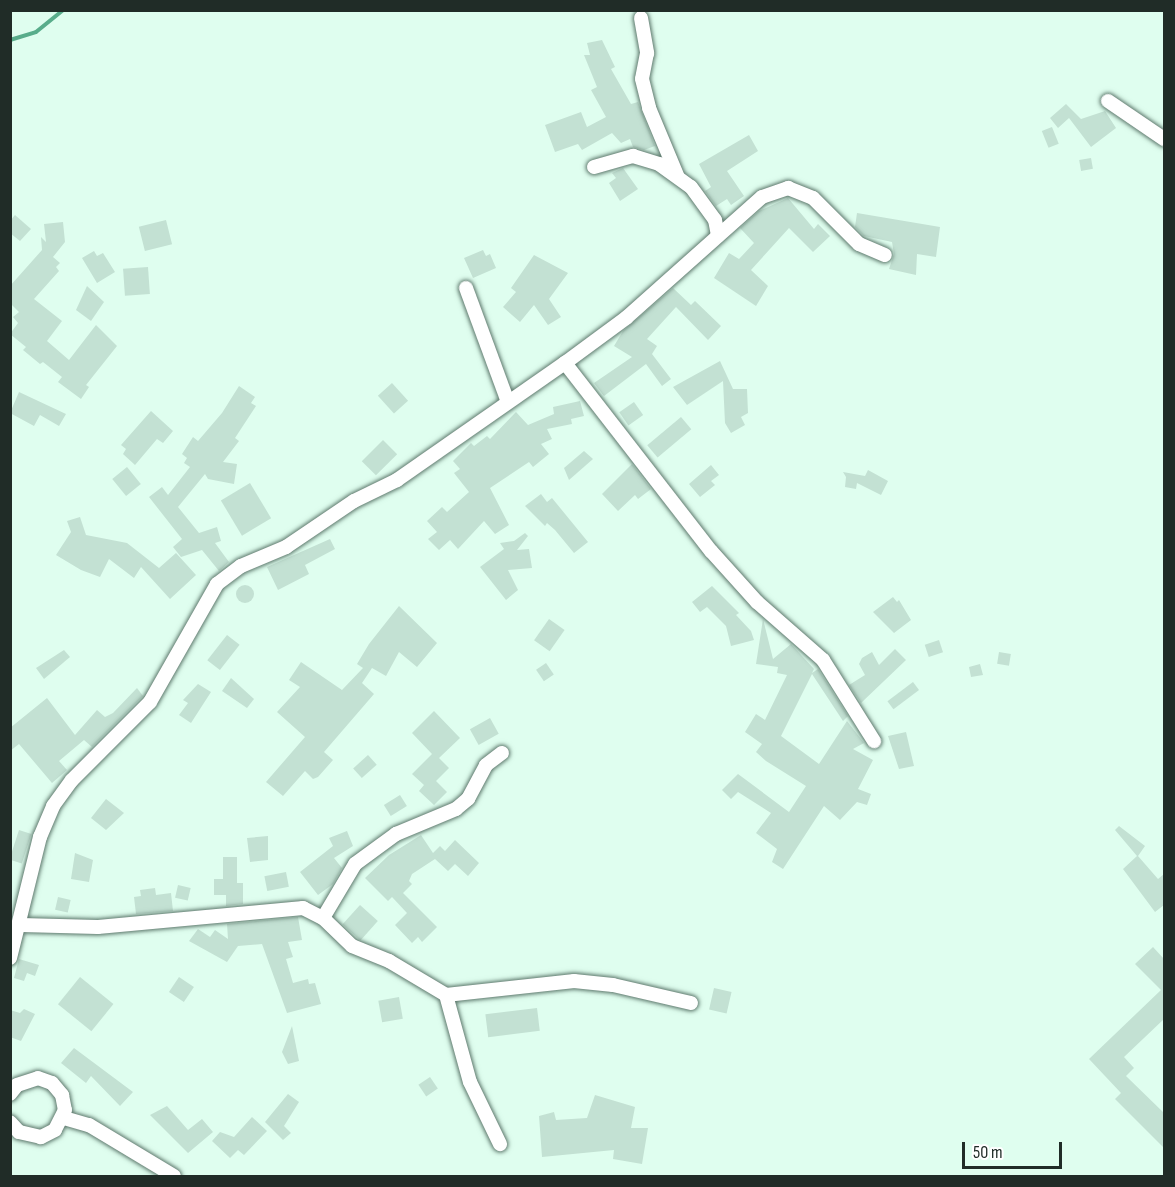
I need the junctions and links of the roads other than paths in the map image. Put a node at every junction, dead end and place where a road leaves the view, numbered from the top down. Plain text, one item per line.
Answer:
1 (640, 18) dead end
2 (1108, 101) dead end
3 (1164, 139) edge
4 (594, 167) dead end
5 (677, 175) junction
6 (718, 236) junction
7 (885, 255) dead end
8 (466, 288) dead end
9 (565, 363) junction
10 (508, 402) junction
11 (874, 741) dead end
12 (502, 753) dead end
13 (323, 918) junction
14 (21, 925) junction
15 (10, 958) edge
16 (446, 995) junction
17 (691, 1003) dead end
18 (13, 1086) edge
19 (64, 1118) junction
20 (15, 1127) edge
21 (10, 1144) edge
22 (501, 1144) dead end
23 (174, 1176) edge

1 - 5 street
2 - 3 street
4 - 5 street
5 - 6 street
6 - 7 street
6 - 9 street
8 - 10 street
9 - 10 street
9 - 11 street
10 - 14 street
12 - 13 street
13 - 14 street
13 - 16 street
14 - 15 street
16 - 17 street
16 - 22 street
18 - 19 street
19 - 20 street
19 - 23 street
20 - 21 street

